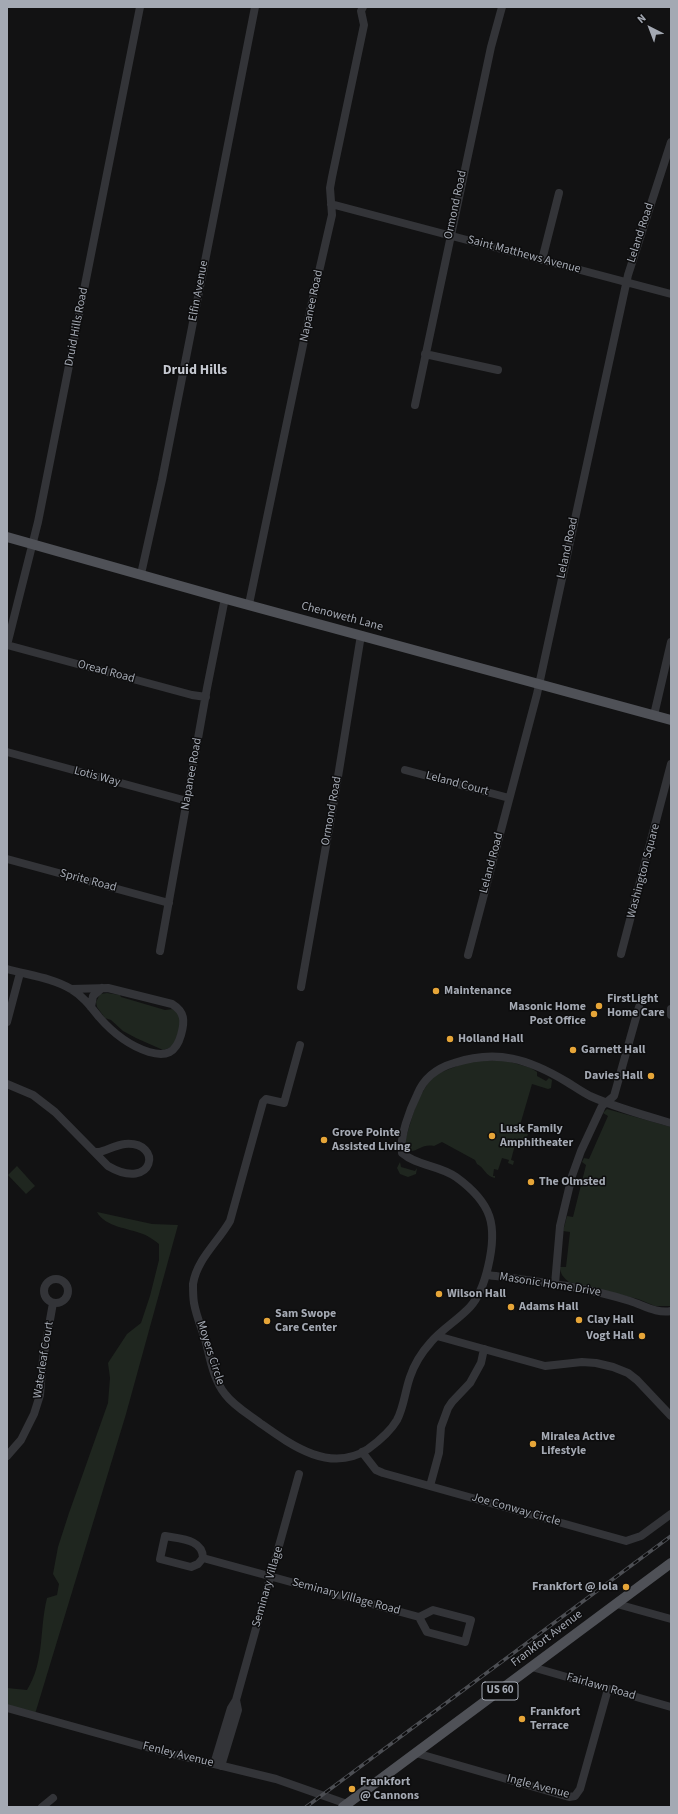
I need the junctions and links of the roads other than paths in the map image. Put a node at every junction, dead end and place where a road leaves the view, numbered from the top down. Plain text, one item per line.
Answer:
1 (140, 7) edge
2 (255, 7) edge
3 (502, 7) edge
4 (360, 8) edge
5 (671, 142) edge
6 (559, 193) dead end
7 (331, 204) junction
8 (450, 236) junction
9 (542, 260) junction
10 (626, 282) junction
11 (671, 294) edge
12 (425, 354) junction
13 (498, 370) dead end
14 (415, 405) dead end
15 (7, 537) edge
16 (33, 545) junction
17 (141, 574) junction
18 (225, 598) junction
19 (249, 604) junction
20 (361, 636) junction
21 (671, 642) edge
22 (7, 645) edge
23 (539, 684) junction
24 (206, 696) junction
25 (654, 715) junction
26 (671, 720) edge
27 (7, 752) edge
28 (671, 764) edge
29 (405, 770) dead end
30 (509, 798) junction
31 (187, 801) junction
32 (7, 859) edge
33 (169, 903) junction
34 (160, 951) dead end
35 (621, 954) dead end
36 (468, 955) dead end
37 (7, 969) edge
38 (20, 973) junction
39 (301, 987) dead end
40 (102, 988) junction
41 (71, 989) junction
42 (91, 1007) junction
43 (639, 1007) dead end
44 (671, 1009) edge
45 (671, 1015) edge
46 (7, 1022) edge
47 (300, 1045) dead end
48 (7, 1084) edge
49 (607, 1103) junction
50 (671, 1123) edge
51 (95, 1152) junction
52 (487, 1275) junction
53 (555, 1284) junction
54 (53, 1303) dead end
55 (671, 1311) edge
56 (437, 1336) junction
57 (484, 1349) junction
58 (669, 1411) edge
59 (362, 1452) junction
60 (7, 1456) edge
61 (299, 1474) dead end
62 (430, 1486) junction
63 (671, 1514) edge
64 (203, 1558) junction
65 (671, 1563) edge
66 (271, 1576) junction
67 (617, 1604) junction
68 (419, 1617) junction
69 (671, 1619) edge
70 (532, 1667) junction
71 (608, 1689) junction
72 (671, 1707) edge
73 (7, 1708) edge
74 (416, 1753) junction
75 (217, 1765) junction
76 (53, 1798) dead end
77 (345, 1806) edge
78 (42, 1807) edge
79 (357, 1807) edge

1 - 16 street, Druid Hills Road
2 - 17 street, Elfin Avenue
3 - 8 street, Ormond Road
4 - 7 street, Napanee Road
5 - 10 street, Leland Road
6 - 9 street
7 - 8 street, Saint Matthews Avenue
7 - 19 street, Napanee Road
8 - 9 street, Saint Matthews Avenue
8 - 12 street, Ormond Road
9 - 10 street, Saint Matthews Avenue
10 - 11 street, Saint Matthews Avenue
10 - 23 street, Leland Road
12 - 13 street
12 - 14 street, Ormond Road
15 - 16 main road, Chenoweth Lane
16 - 17 main road, Chenoweth Lane
16 - 22 street, Druid Hills Road
17 - 18 main road, Chenoweth Lane
18 - 19 main road, Chenoweth Lane
18 - 24 street, Napanee Road
19 - 20 main road, Chenoweth Lane
20 - 23 main road, Chenoweth Lane
20 - 39 street, Ormond Road
21 - 25 street
22 - 24 street, Oread Road
23 - 25 main road, Chenoweth Lane
23 - 30 street, Leland Road
24 - 31 street, Napanee Road
25 - 26 main road, Chenoweth Lane
27 - 31 street, Lotis Way
28 - 35 street, Washington Square
29 - 30 street, Leland Court
30 - 36 street, Leland Road
31 - 33 street, Napanee Road
32 - 33 street, Sprite Road
33 - 34 street, Napanee Road
37 - 38 street
38 - 41 street
38 - 46 street
40 - 41 street
40 - 42 street
40 - 42 street
41 - 42 street
43 - 49 street
44 - 45 street
47 - 59 street, Moyers Circle
48 - 51 street
49 - 50 street, Masonic Home Drive
49 - 52 street, Masonic Home Drive
49 - 53 street
51 - 51 street
52 - 53 street, Masonic Home Drive
52 - 56 street, Moyers Circle
53 - 55 street, Masonic Home Drive
54 - 60 street, Waterleaf Court
56 - 57 street
56 - 59 street, Moyers Circle
57 - 58 street
57 - 62 street
59 - 62 street, Joe Conway Circle
61 - 66 street, Seminary Village
62 - 63 street, Joe Conway Circle
64 - 64 street
64 - 66 street, Seminary Village Road
65 - 67 main road, Frankfort Avenue / US 60
66 - 68 street, Seminary Village Road
66 - 75 street, Seminary Village
67 - 69 street
67 - 70 main road, Frankfort Avenue / US 60
68 - 68 street
70 - 71 street, Fairlawn Road
70 - 74 main road, Frankfort Avenue / US 60
71 - 72 street, Fairlawn Road
71 - 74 street, Ingle Avenue
73 - 75 street, Fenley Avenue
74 - 77 main road, Frankfort Avenue / US 60
75 - 77 street, Fenley Avenue
76 - 78 street
77 - 79 main road

